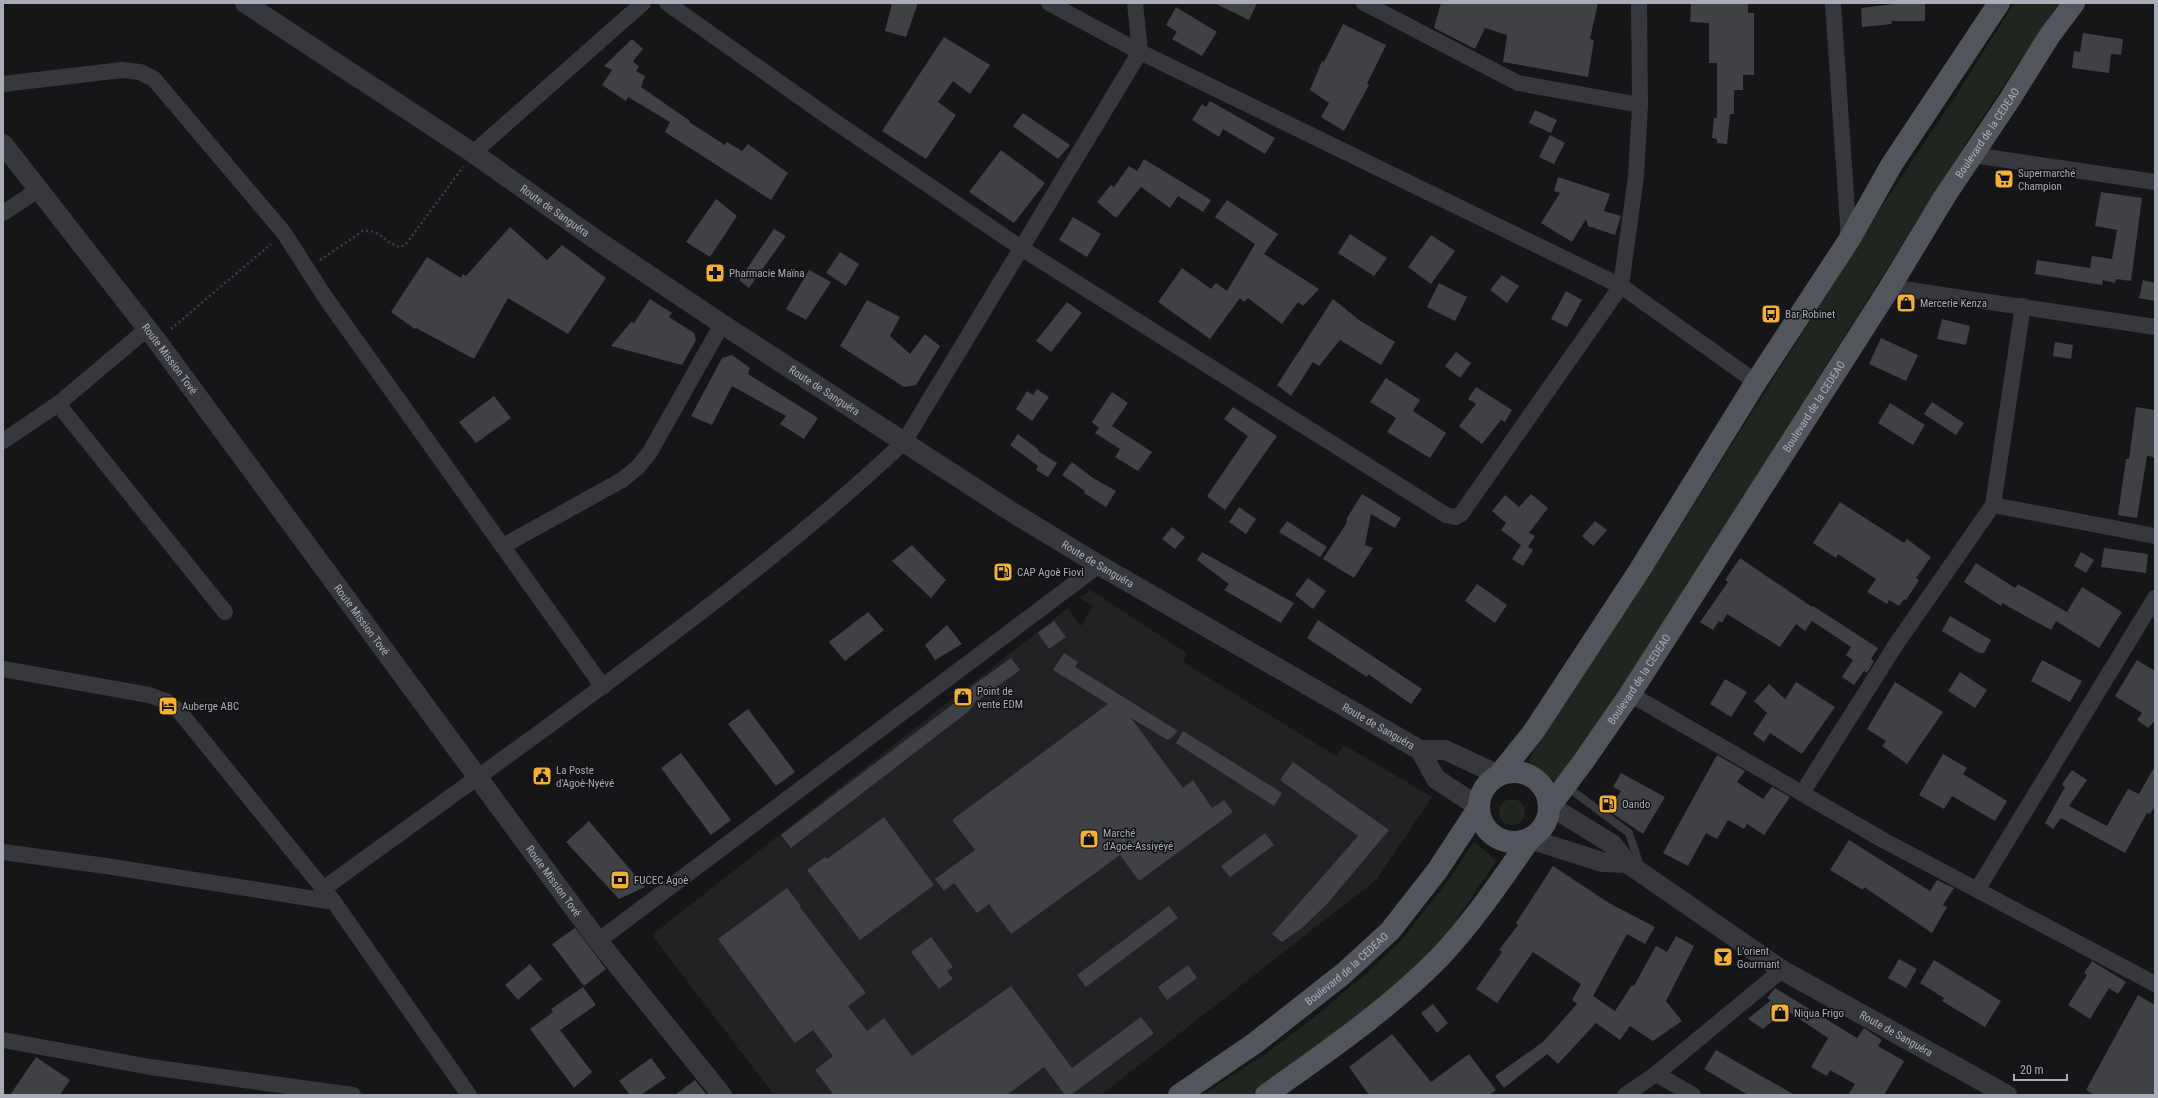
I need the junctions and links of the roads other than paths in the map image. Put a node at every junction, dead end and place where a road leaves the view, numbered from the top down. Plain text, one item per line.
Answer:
1 (245, 3) edge
2 (643, 3) edge
3 (667, 3) edge
4 (1049, 3) edge
5 (1136, 3) edge
6 (1364, 3) edge
7 (1639, 3) edge
8 (1833, 3) edge
9 (1999, 3) edge
10 (2074, 3) edge
11 (1140, 52) junction
12 (3, 84) edge
13 (1640, 105) junction
14 (3, 144) edge
15 (473, 154) junction
16 (1973, 155) junction
17 (2155, 182) edge
18 (38, 190) junction
19 (3, 214) edge
20 (1848, 240) junction
21 (1021, 248) junction
22 (1621, 286) junction
23 (1890, 287) junction
24 (2023, 306) junction
25 (722, 324) junction
26 (2155, 328) edge
27 (152, 335) junction
28 (1756, 382) junction
29 (58, 404) junction
30 (3, 441) edge
31 (904, 442) junction
32 (1993, 505) junction
33 (2155, 536) edge
34 (503, 546) junction
35 (1100, 565) junction
36 (2155, 598) edge
37 (224, 612) dead end
38 (3, 669) edge
39 (604, 687) junction
40 (1630, 694) junction
41 (1420, 750) junction
42 (1499, 775) junction
43 (478, 777) junction
44 (1566, 785) junction
45 (1802, 793) junction
46 (1550, 806) junction
47 (1479, 807) junction
48 (1530, 838) junction
49 (3, 852) edge
50 (1635, 868) junction
51 (323, 889) junction
52 (1977, 890) junction
53 (334, 902) junction
54 (598, 941) junction
55 (1782, 970) junction
56 (2155, 984) edge
57 (3, 1040) edge
58 (1656, 1074) junction
59 (353, 1095) edge
60 (468, 1095) edge
61 (722, 1095) edge
62 (1179, 1095) edge
63 (1266, 1095) edge
64 (1625, 1095) edge
65 (1693, 1095) edge
66 (2007, 1095) edge

1 - 15 street, Route de Sanguéra
2 - 15 street
3 - 21 street
4 - 11 street
5 - 11 street
6 - 13 street
7 - 13 street
8 - 20 street
9 - 20 main road
10 - 16 main road, Boulevard de la CEDEAO
11 - 21 street
11 - 22 street
12 - 34 street
13 - 22 street
14 - 18 street, Route Mission Tové
15 - 25 street, Route de Sanguéra
16 - 17 street
16 - 23 main road, Boulevard de la CEDEAO
18 - 19 street
18 - 27 street, Route Mission Tové
20 - 28 main road
21 - 22 street
21 - 31 street
22 - 28 street
23 - 24 street
23 - 40 main road, Boulevard de la CEDEAO
24 - 26 street
24 - 32 street
25 - 31 street, Route de Sanguéra
25 - 34 street
27 - 29 street
27 - 43 street, Route Mission Tové
28 - 42 main road
29 - 30 street
29 - 37 street
31 - 35 street, Route de Sanguéra
31 - 39 street
32 - 33 street
32 - 45 street
34 - 39 street
35 - 41 street, Route de Sanguéra
35 - 54 street
36 - 52 street
38 - 51 street
39 - 43 street
40 - 44 main road, Boulevard de la CEDEAO
40 - 45 street
41 - 42 street, Route de Sanguéra
41 - 47 street, Route de Sanguéra
42 - 46 main road
42 - 47 main road
43 - 51 street
43 - 54 street, Route Mission Tové
44 - 46 main road, Boulevard de la CEDEAO
44 - 50 lane
45 - 52 street
46 - 48 main road
46 - 50 street, Route de Sanguéra
47 - 48 main road
47 - 62 main road, Boulevard de la CEDEAO
48 - 50 street
48 - 63 main road
49 - 53 street
50 - 55 street, Route de Sanguéra
51 - 53 street
52 - 56 street
53 - 60 street
54 - 61 street, Route Mission Tové
55 - 58 street
55 - 66 street, Route de Sanguéra
57 - 59 street
58 - 64 street
58 - 65 street

